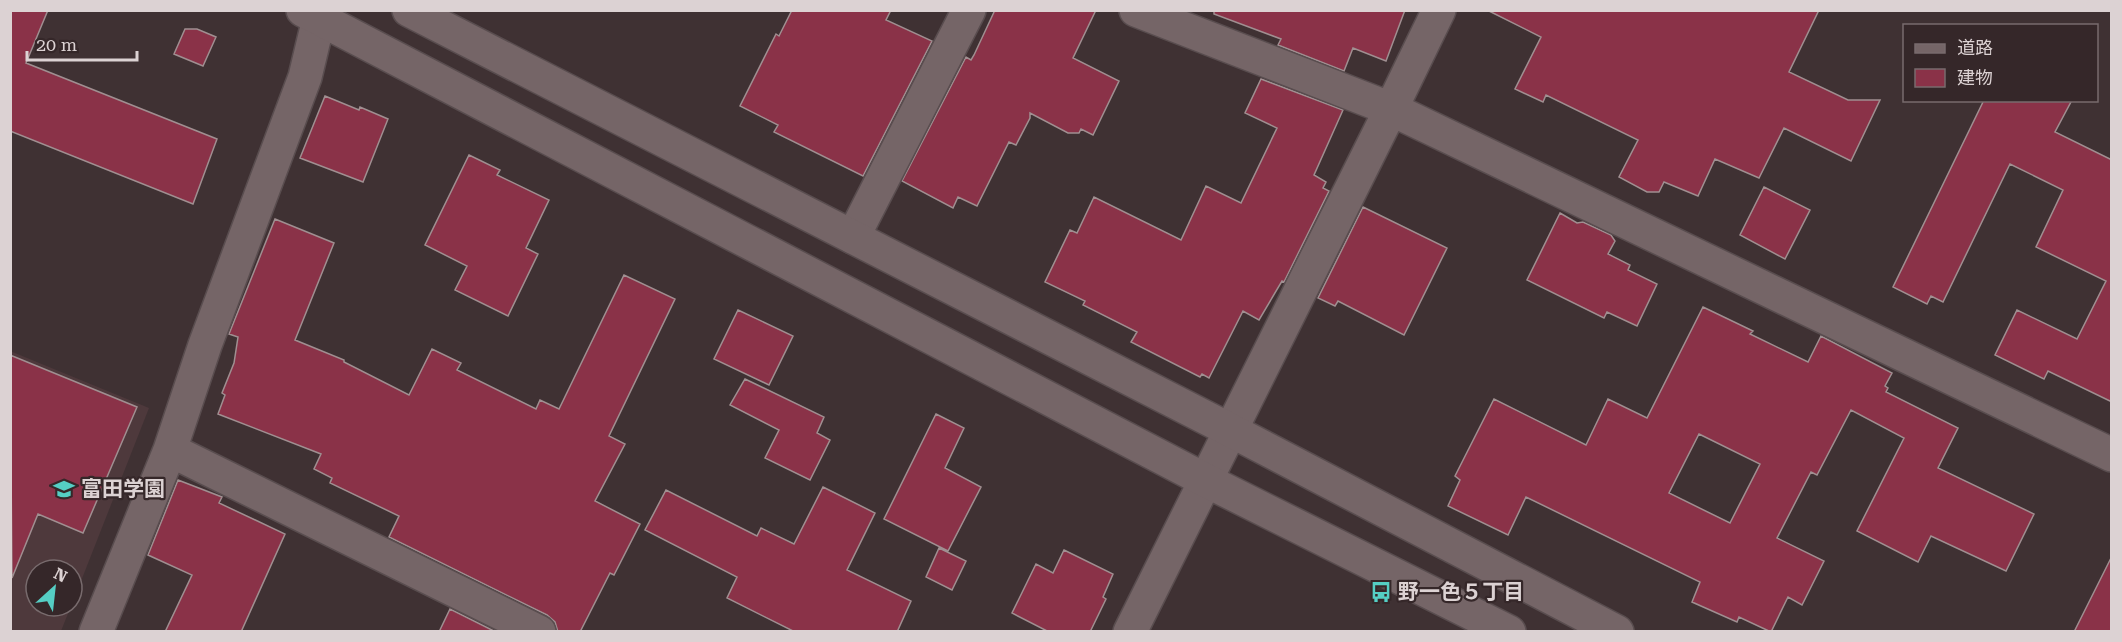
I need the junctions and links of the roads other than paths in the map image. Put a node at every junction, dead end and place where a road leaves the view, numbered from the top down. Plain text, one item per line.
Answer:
1 (409, 10) edge
2 (969, 10) edge
3 (1136, 10) edge
4 (1439, 10) edge
5 (314, 13) edge
6 (1391, 109) junction
7 (853, 237) junction
8 (1230, 430) junction
9 (170, 450) junction
10 (2112, 455) edge
11 (1205, 480) junction
12 (96, 632) edge
13 (539, 632) edge
14 (1130, 632) edge
15 (1509, 632) edge
16 (1617, 632) edge

1 - 7 street
2 - 7 street
3 - 6 street
4 - 6 street
5 - 9 street
5 - 11 street
6 - 8 street
6 - 10 street
7 - 8 street
8 - 11 street
8 - 16 street
9 - 12 street
9 - 13 street
11 - 14 street
11 - 15 street

